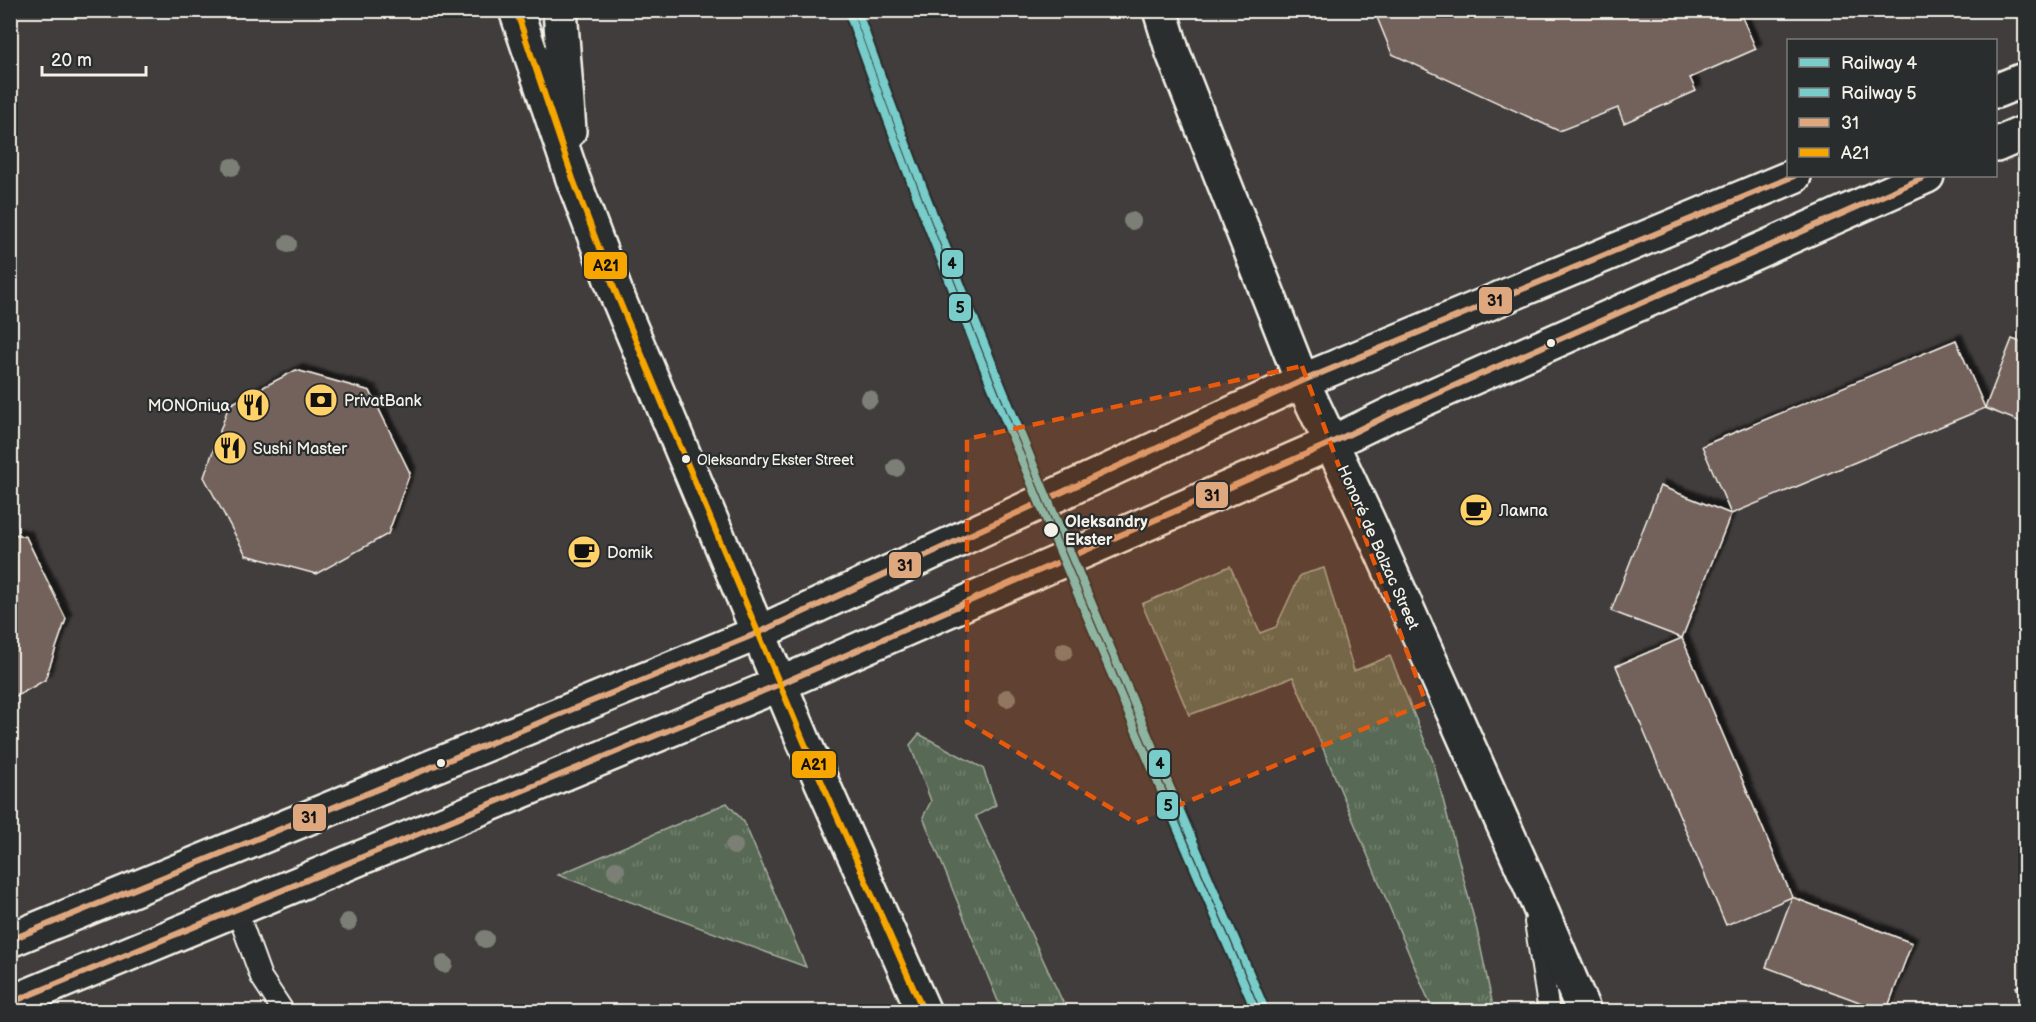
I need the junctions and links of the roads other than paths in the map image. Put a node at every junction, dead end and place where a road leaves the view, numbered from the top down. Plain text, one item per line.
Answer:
1 (516, 10) edge
2 (560, 10) edge
3 (1150, 10) edge
4 (1160, 10) edge
5 (1173, 53) junction
6 (2025, 79) edge
7 (1997, 90) edge
8 (2025, 132) edge
9 (1997, 144) edge
10 (1792, 177) edge
11 (1925, 177) edge
12 (573, 179) junction
13 (1302, 381) junction
14 (1331, 443) junction
15 (758, 633) junction
16 (780, 684) junction
17 (1529, 882) junction
18 (236, 908) junction
19 (10, 940) edge
20 (10, 1003) edge
21 (285, 1011) edge
22 (924, 1011) edge
23 (1549, 1011) edge
24 (1584, 1011) edge

1 - 12 street
2 - 12 street
3 - 5 street
4 - 5 street, Honoré de Balzac Street
5 - 13 street, Honoré de Balzac Street
6 - 7 street
8 - 9 street
10 - 13 street
11 - 14 street
12 - 15 street
13 - 14 street, Honoré de Balzac Street
13 - 15 street
14 - 16 street
14 - 17 street, Honoré de Balzac Street
15 - 16 street
15 - 19 street
16 - 18 street
16 - 22 street
17 - 23 lane
17 - 24 street, Honoré de Balzac Street
18 - 20 street
18 - 21 lane

